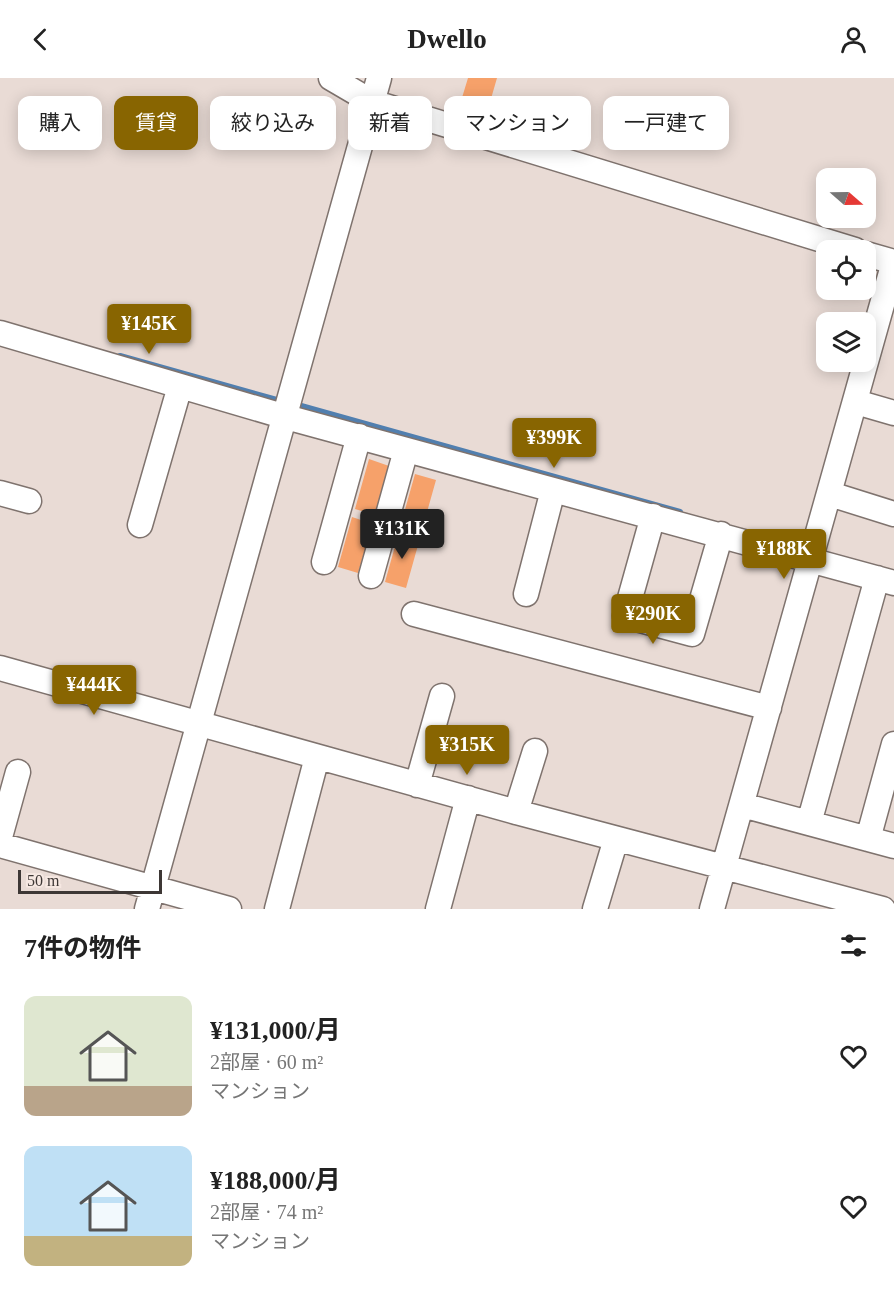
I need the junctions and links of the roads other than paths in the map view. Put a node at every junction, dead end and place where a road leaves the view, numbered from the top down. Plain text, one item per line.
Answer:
1 (332, 78) edge
2 (379, 78) edge
3 (362, 96) edge
4 (374, 96) edge
5 (432, 120) edge
6 (359, 150) edge
7 (822, 240) edge
8 (876, 257) edge
9 (894, 262) edge
10 (0, 333) edge
11 (180, 386) junction
12 (856, 402) junction
13 (894, 413) edge
14 (286, 417) junction
15 (359, 436) junction
16 (406, 450) junction
17 (553, 490) junction
18 (0, 493) edge
19 (830, 494) junction
20 (29, 501) dead end
21 (894, 514) edge
22 (653, 516) junction
23 (140, 525) dead end
24 (721, 534) junction
25 (811, 559) junction
26 (324, 562) dead end
27 (371, 576) dead end
28 (885, 581) edge
29 (526, 594) dead end
30 (414, 614) dead end
31 (0, 668) edge
32 (442, 696) dead end
33 (769, 708) junction
34 (199, 724) junction
35 (894, 744) edge
36 (535, 752) dead end
37 (317, 757) junction
38 (18, 772) dead end
39 (417, 785) junction
40 (468, 798) junction
41 (742, 805) junction
42 (516, 812) junction
43 (809, 823) junction
44 (0, 837) edge
45 (616, 839) junction
46 (868, 839) junction
47 (0, 845) edge
48 (894, 846) edge
49 (725, 866) junction
50 (150, 898) edge
51 (229, 909) edge
52 (277, 909) edge
53 (438, 909) edge
54 (595, 909) edge
55 (712, 909) edge
56 (883, 909) edge

1 - 3 street
2 - 4 street
5 - 7 street
6 - 14 street
8 - 9 street
9 - 12 street
10 - 11 street
11 - 14 street
11 - 23 street
12 - 13 street
12 - 19 street
14 - 15 street
14 - 34 street
15 - 16 street
15 - 26 street
16 - 17 street
16 - 27 street
17 - 22 street
17 - 29 street
18 - 20 street
19 - 21 street
19 - 25 street
22 - 24 street
22 - 24 street
24 - 25 street
25 - 28 street
25 - 33 street
28 - 43 street
30 - 33 street
31 - 34 street
32 - 39 street
33 - 41 street
34 - 37 street
34 - 50 street
35 - 46 street
36 - 42 street
37 - 39 street
37 - 52 street
38 - 44 street
39 - 40 street
40 - 42 street
40 - 53 street
41 - 43 street
41 - 49 street
42 - 45 street
43 - 46 street
45 - 49 street
45 - 54 street
46 - 48 street
47 - 50 street
49 - 55 street
49 - 56 street
50 - 51 street

